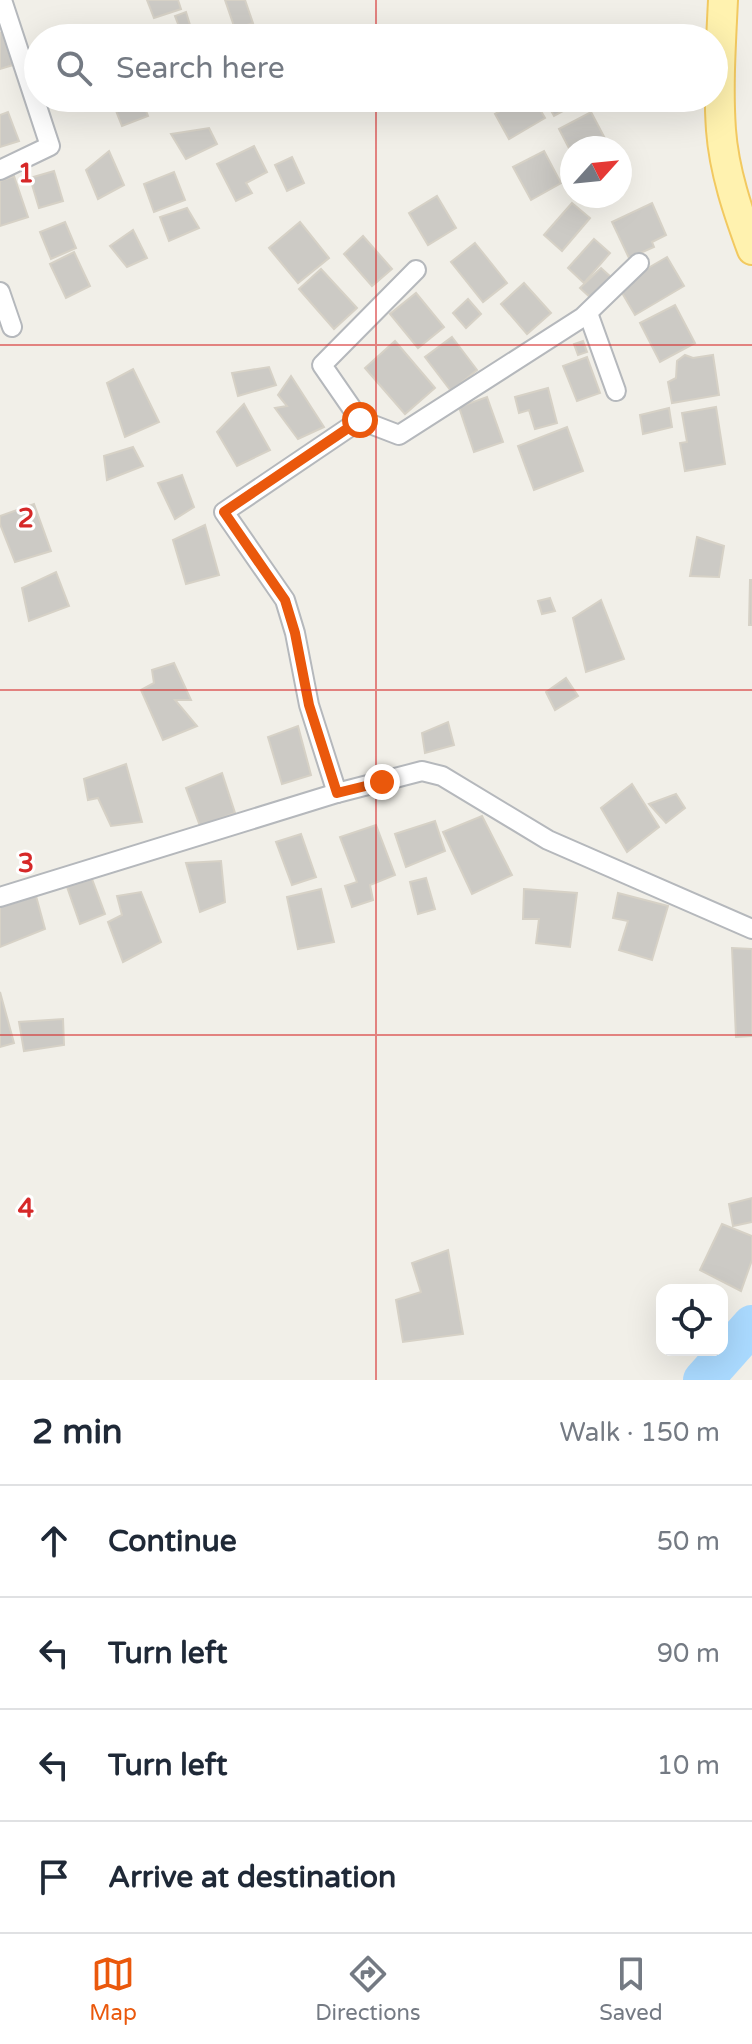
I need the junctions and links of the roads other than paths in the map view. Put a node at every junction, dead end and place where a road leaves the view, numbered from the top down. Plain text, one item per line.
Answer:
1 (2, 0) edge
2 (723, 0) edge
3 (722, 24) edge
4 (24, 67) edge
5 (39, 112) edge
6 (721, 112) edge
7 (0, 170) edge
8 (744, 203) edge
9 (752, 250) edge
10 (639, 263) dead end
11 (416, 270) dead end
12 (0, 292) edge
13 (588, 313) junction
14 (12, 327) dead end
15 (616, 391) dead end
16 (360, 420) junction
17 (337, 793) junction
18 (0, 897) edge
19 (752, 929) edge

1 - 4 street
2 - 3 main road
5 - 7 street
6 - 8 main road
8 - 9 main road
10 - 13 street
11 - 16 street
12 - 14 street
13 - 15 street
13 - 16 street
16 - 17 street
17 - 18 street
17 - 19 street

